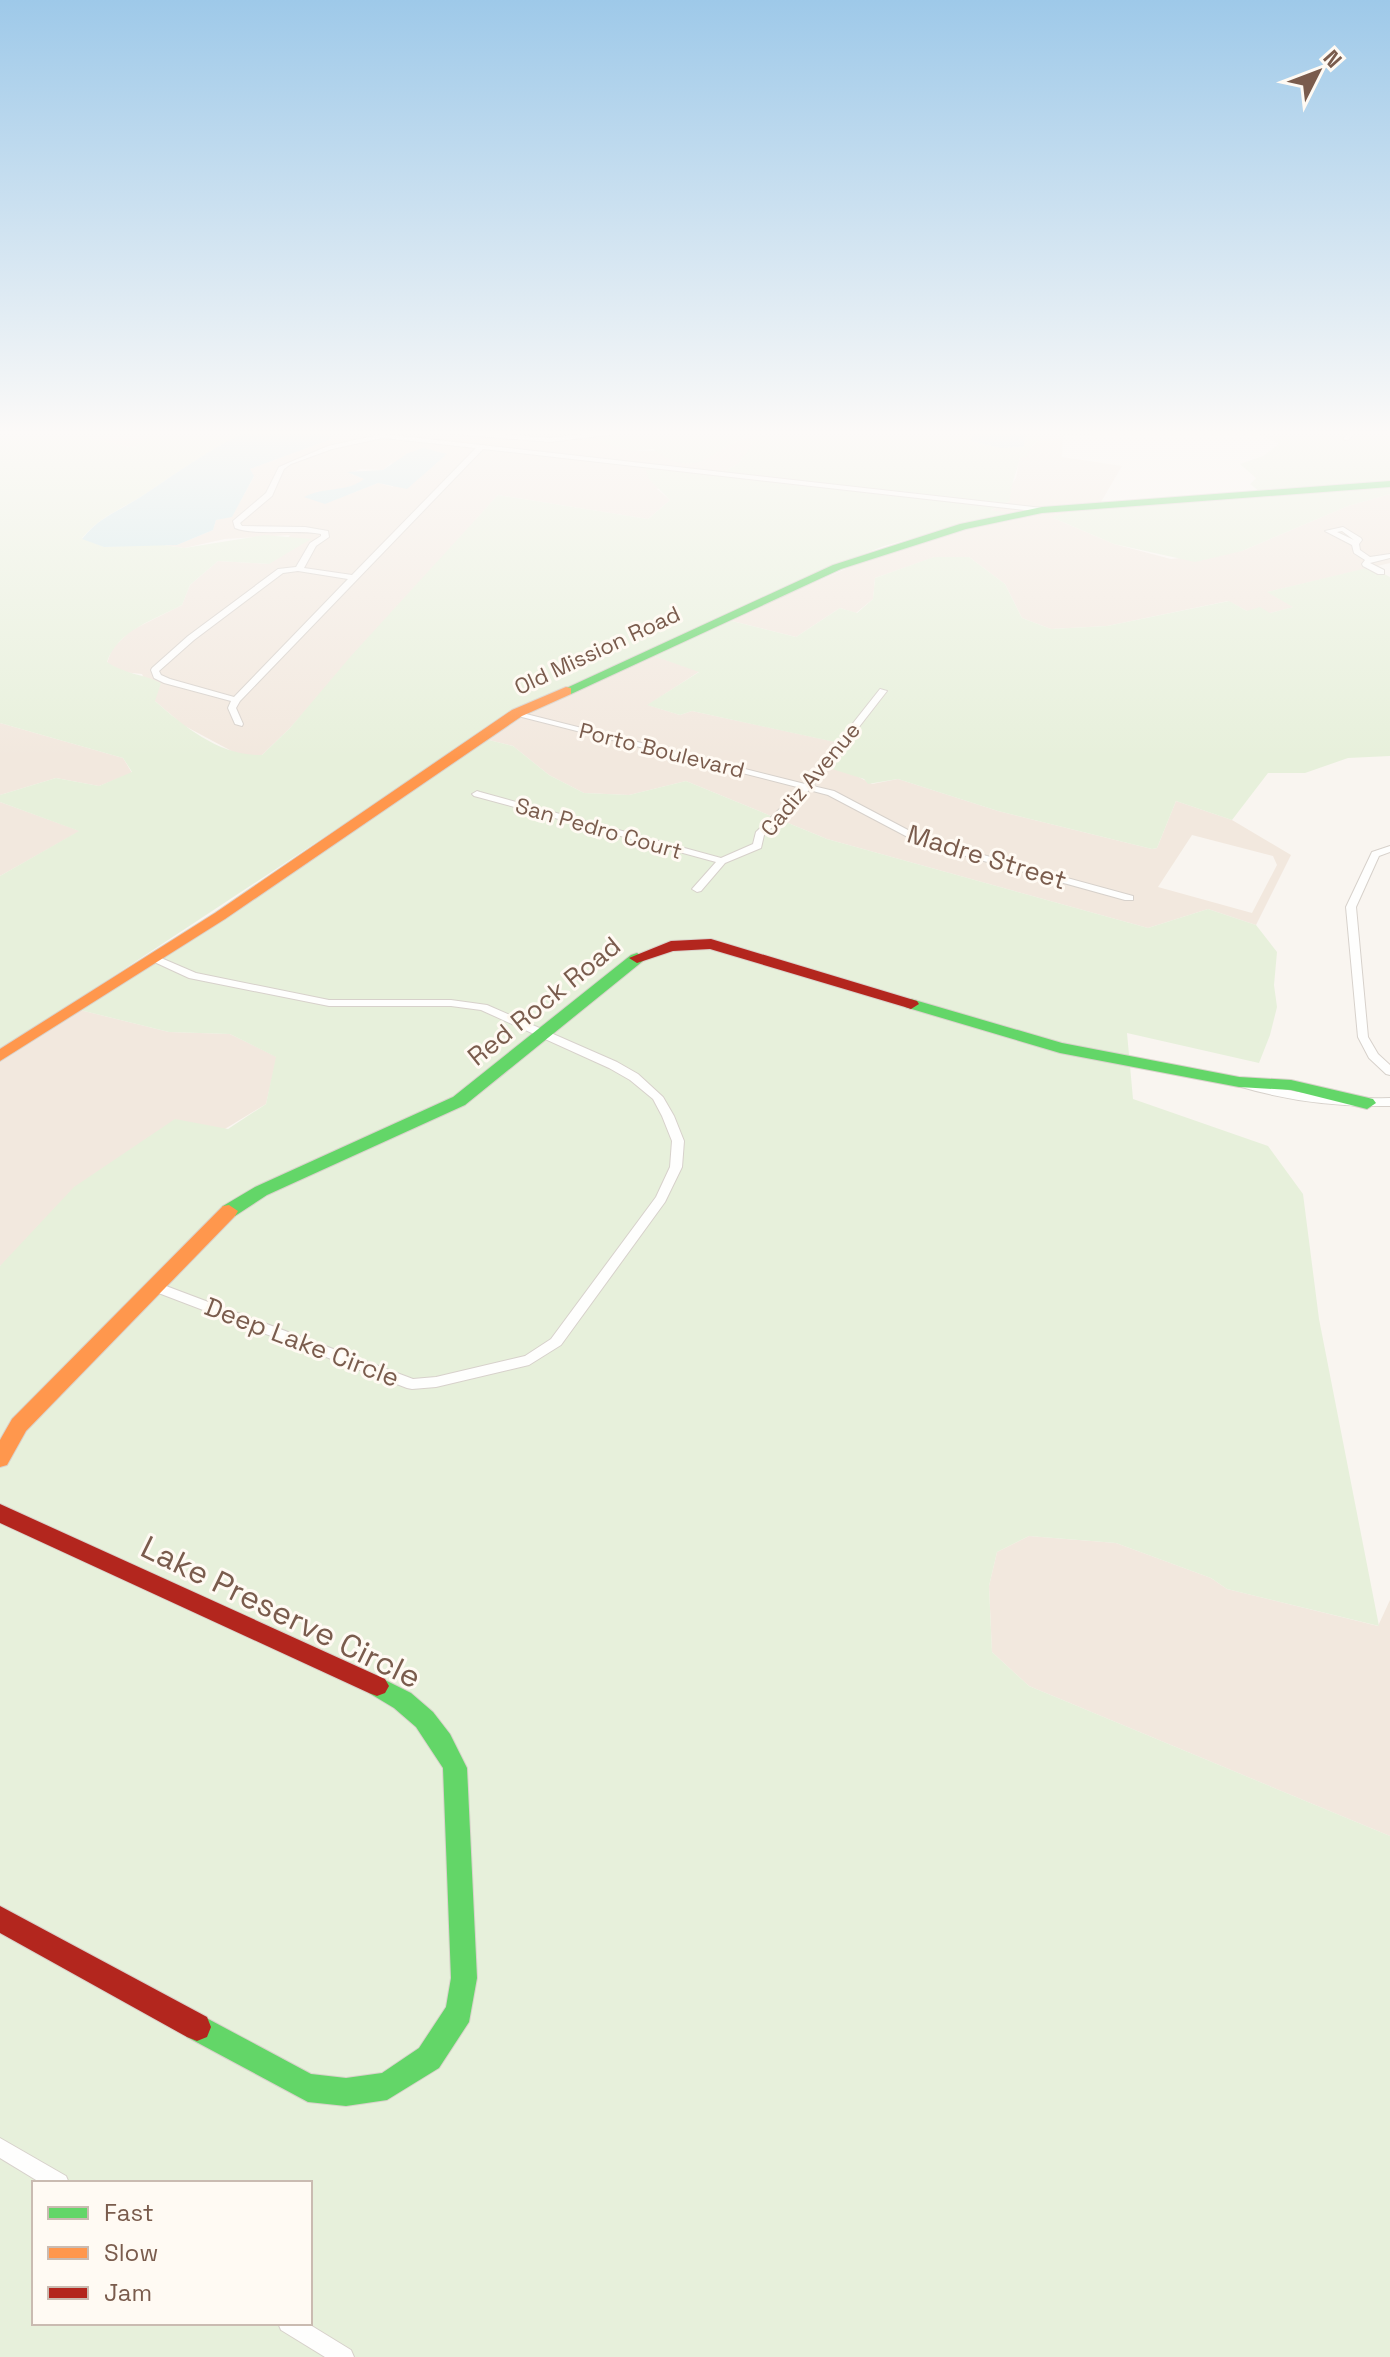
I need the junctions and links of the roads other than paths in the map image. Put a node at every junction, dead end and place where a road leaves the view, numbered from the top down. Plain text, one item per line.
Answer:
1 (321, 539) edge
2 (392, 539) edge
3 (922, 539) edge
4 (1355, 544) dead end
5 (1390, 556) edge
6 (1369, 560) junction
7 (299, 569) junction
8 (1381, 572) dead end
9 (354, 578) junction
10 (883, 691) dead end
11 (236, 700) junction
12 (517, 713) junction
13 (239, 724) dead end
14 (807, 787) junction
15 (477, 794) dead end
16 (1390, 849) edge
17 (722, 861) junction
18 (697, 889) dead end
19 (1129, 898) dead end
20 (154, 958) junction
21 (544, 1034) junction
22 (0, 1056) edge
23 (1390, 1071) edge
24 (1390, 1102) edge
25 (1367, 1103) joint
26 (153, 1286) junction
27 (0, 1459) edge
28 (0, 1513) edge
29 (0, 1919) edge
30 (0, 2147) edge
31 (56, 2181) edge
32 (291, 2325) edge
33 (344, 2357) edge

1 - 7 street
2 - 9 street
3 - 12 street, Old Mission Road
4 - 6 street
5 - 6 street
6 - 8 street
7 - 9 street
7 - 11 street
9 - 11 street
10 - 14 street, Cadiz Avenue
11 - 13 street
12 - 14 street, Porto Boulevard
12 - 20 street, Old Mission Road
14 - 17 street, Cadiz Avenue
14 - 19 street, Madre Street
15 - 17 street, San Pedro Court
16 - 23 street
17 - 18 street, Cadiz Avenue
20 - 21 street, Deep Lake Circle
20 - 22 street, Old Mission Road
21 - 25 street, Red Rock Road
21 - 26 street, Red Rock Road
21 - 26 street, Deep Lake Circle
24 - 25 street, Red Rock Road
26 - 27 street, Red Rock Road
28 - 29 street, Lake Preserve Circle
30 - 31 street
32 - 33 street

